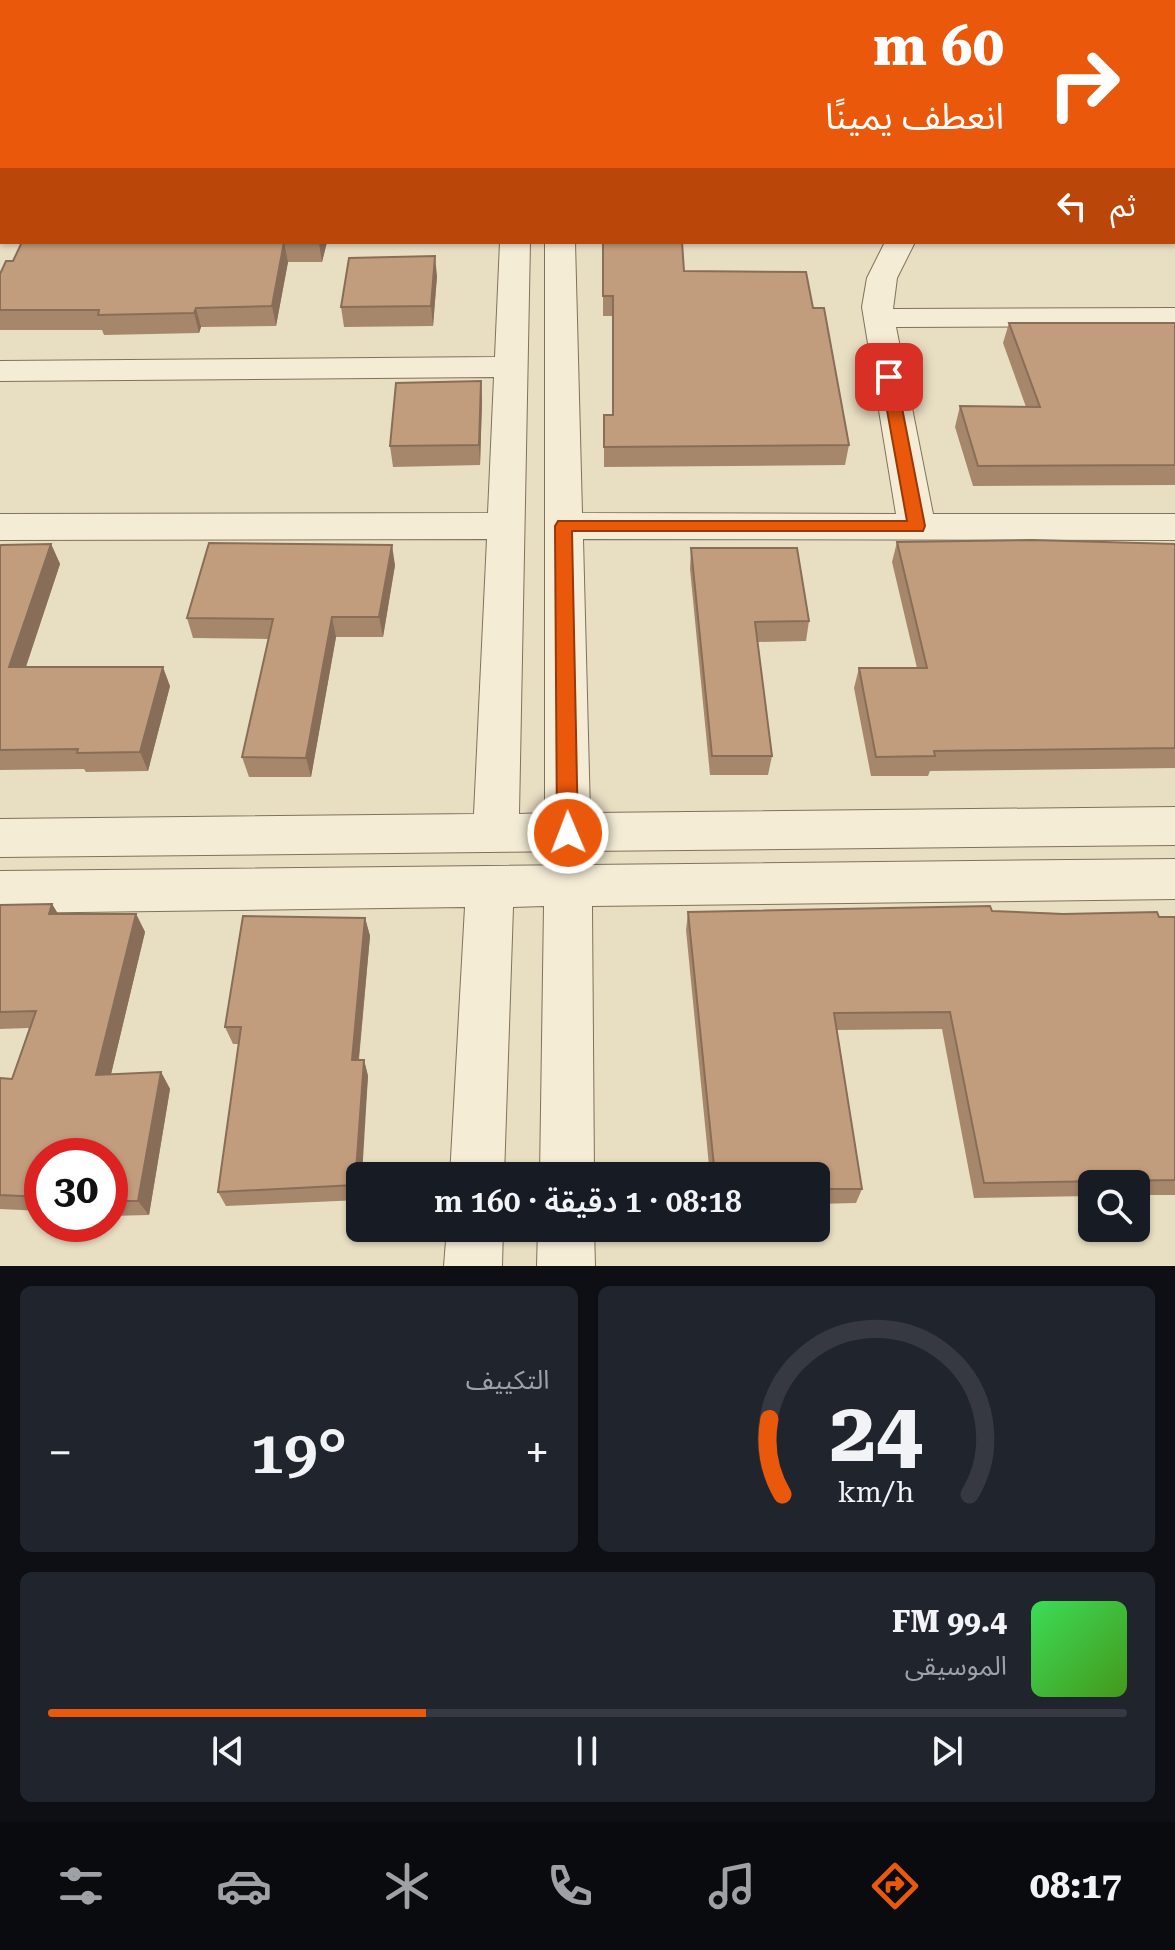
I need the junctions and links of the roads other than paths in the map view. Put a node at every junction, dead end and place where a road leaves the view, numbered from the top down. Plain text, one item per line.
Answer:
1 (515, 244) edge
2 (560, 244) edge
3 (899, 244) edge
4 (1175, 317) edge
5 (878, 318) junction
6 (511, 367) junction
7 (0, 371) edge
8 (506, 526) junction
9 (564, 526) junction
10 (917, 526) junction
11 (0, 527) edge
12 (1175, 527) edge
13 (1175, 826) edge
14 (568, 833) junction
15 (496, 834) junction
16 (0, 838) edge
17 (1175, 879) edge
18 (568, 888) junction
19 (490, 889) junction
20 (0, 892) edge
21 (478, 1162) edge
22 (567, 1162) edge
23 (474, 1242) edge
24 (566, 1242) edge
25 (473, 1266) edge
26 (566, 1266) edge

1 - 6 street
2 - 9 street
3 - 5 street
4 - 5 street
5 - 10 street
6 - 7 street
6 - 8 street
8 - 11 street
8 - 15 street
9 - 10 street
9 - 14 street
10 - 12 street
13 - 14 street
14 - 15 street
15 - 16 street
17 - 18 street
18 - 19 street
18 - 22 street
19 - 20 street
19 - 21 street
23 - 25 street
24 - 26 street

